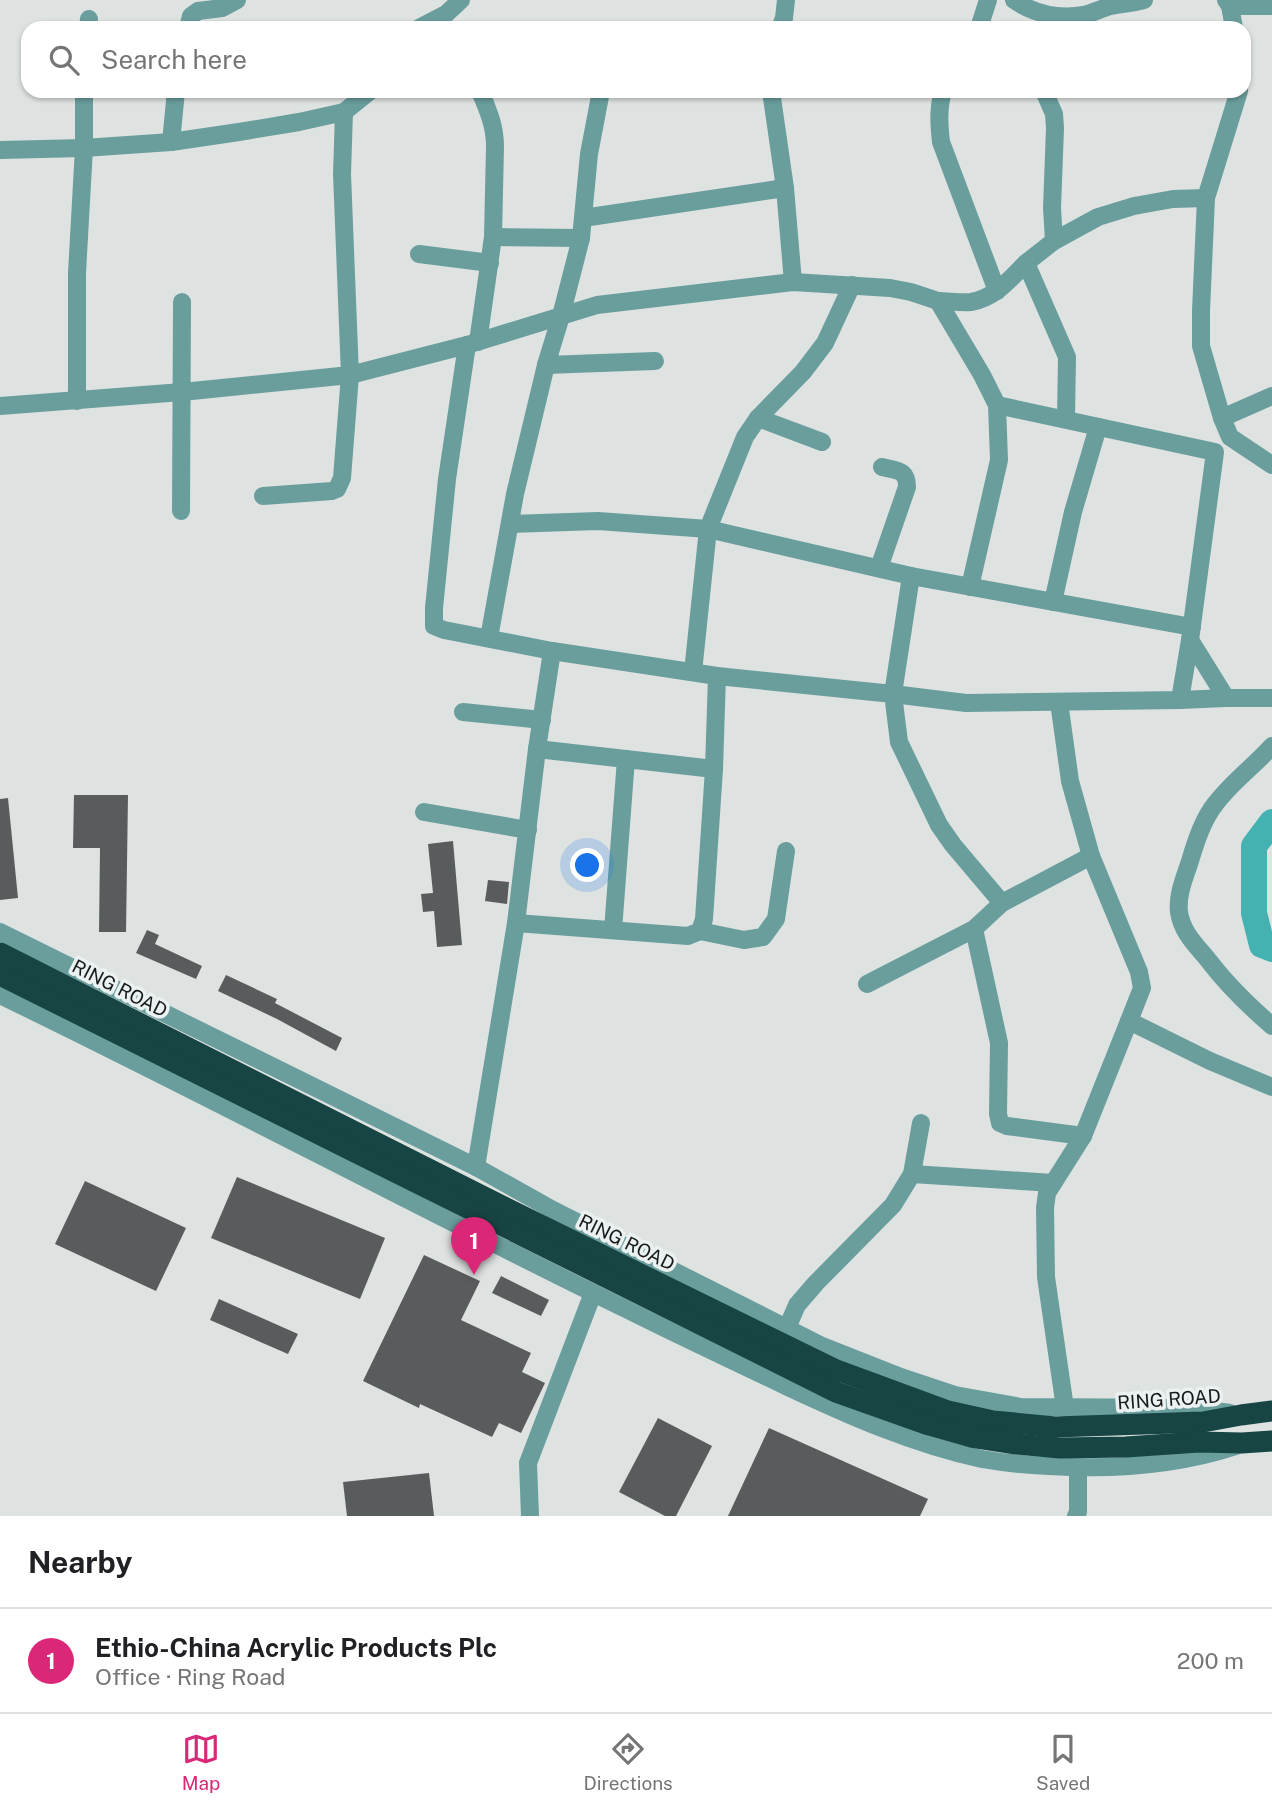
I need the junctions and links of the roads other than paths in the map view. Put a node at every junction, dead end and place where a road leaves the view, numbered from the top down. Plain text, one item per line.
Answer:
1 (237, 0) edge
2 (461, 0) edge
3 (786, 0) edge
4 (988, 0) edge
5 (1014, 0) edge
6 (1144, 0) edge
7 (1228, 3) edge
8 (1272, 6) edge
9 (190, 21) edge
10 (449, 21) edge
11 (783, 21) edge
12 (981, 21) edge
13 (1080, 21) edge
14 (1232, 21) edge
15 (84, 98) edge
16 (175, 98) edge
17 (361, 98) edge
18 (483, 98) edge
19 (600, 98) edge
20 (772, 98) edge
21 (941, 98) edge
22 (1047, 98) edge
23 (1236, 98) edge
24 (344, 111) junction
25 (171, 142) junction
26 (85, 148) junction
27 (0, 150) edge
28 (785, 188) junction
29 (1206, 198) junction
30 (583, 218) junction
31 (493, 237) junction
32 (582, 238) junction
33 (1054, 240) junction
34 (419, 254) dead end
35 (490, 263) junction
36 (1026, 263) junction
37 (793, 282) junction
38 (852, 285) junction
39 (997, 291) junction
40 (937, 301) junction
41 (182, 302) dead end
42 (561, 316) junction
43 (473, 343) junction
44 (655, 360) dead end
45 (546, 365) junction
46 (350, 375) junction
47 (182, 392) junction
48 (1272, 396) edge
49 (77, 401) junction
50 (997, 405) junction
51 (0, 406) edge
52 (758, 418) junction
53 (1222, 418) junction
54 (1066, 419) junction
55 (1098, 426) junction
56 (1230, 437) junction
57 (822, 442) dead end
58 (1215, 452) junction
59 (1272, 466) edge
60 (882, 467) dead end
61 (263, 496) dead end
62 (181, 511) dead end
63 (510, 524) junction
64 (708, 528) junction
65 (879, 568) junction
66 (911, 576) junction
67 (970, 587) junction
68 (1053, 602) junction
69 (1191, 633) junction
70 (489, 638) junction
71 (552, 651) junction
72 (692, 672) junction
73 (717, 676) junction
74 (893, 694) junction
75 (1226, 698) junction
76 (1272, 698) edge
77 (1180, 700) junction
78 (1059, 702) junction
79 (463, 712) dead end
80 (542, 720) junction
81 (1272, 746) edge
82 (537, 749) junction
83 (626, 759) junction
84 (714, 769) junction
85 (424, 812) dead end
86 (528, 830) junction
87 (786, 851) dead end
88 (1091, 856) junction
89 (1002, 903) junction
90 (516, 923) junction
91 (974, 929) junction
92 (613, 930) junction
93 (700, 931) junction
94 (0, 932) edge
95 (0, 953) edge
96 (0, 975) edge
97 (867, 984) dead end
98 (0, 995) edge
99 (1129, 1021) junction
100 (1272, 1027) edge
101 (1272, 1087) edge
102 (921, 1122) dead end
103 (1083, 1136) junction
104 (476, 1167) junction
105 (912, 1174) junction
106 (1053, 1183) junction
107 (593, 1293) junction
108 (787, 1328) junction
109 (1065, 1408) junction
110 (1272, 1412) edge
111 (1241, 1415) junction
112 (1272, 1441) edge
113 (1242, 1443) junction
114 (1079, 1468) junction
115 (1078, 1515) edge
116 (530, 1516) edge

1 - 9 street
2 - 10 street
3 - 11 street
4 - 12 street
5 - 13 street
6 - 13 street
7 - 8 street
7 - 14 street
15 - 26 street
16 - 25 street
17 - 24 street
18 - 31 street
19 - 30 street
20 - 28 street
21 - 39 street
22 - 33 street
23 - 29 street
24 - 25 street
24 - 46 street
25 - 26 street
26 - 27 street
26 - 49 street
28 - 30 street
28 - 37 street
29 - 33 street
29 - 53 street
30 - 32 street
31 - 32 street
31 - 35 street
32 - 42 street
33 - 36 street
34 - 35 street
35 - 43 street
36 - 39 street
36 - 54 street
37 - 38 street
37 - 42 street
38 - 40 street
38 - 52 street
39 - 40 street
40 - 50 street
41 - 47 street
42 - 43 street
42 - 45 street
43 - 46 street
43 - 70 street
44 - 45 street
45 - 63 street
46 - 47 street
46 - 61 street
47 - 49 street
47 - 62 street
48 - 53 street
49 - 51 street
50 - 54 street
50 - 67 street
52 - 57 street
52 - 64 street
53 - 56 street
54 - 55 street
55 - 58 street
55 - 68 street
56 - 58 street
56 - 59 street
58 - 69 street
60 - 65 street
63 - 64 street
63 - 70 street
64 - 65 street
64 - 72 street
65 - 66 street
66 - 67 street
66 - 74 street
67 - 68 street
68 - 69 street
69 - 75 street
69 - 77 street
70 - 71 street
71 - 72 street
71 - 80 street
72 - 73 street
73 - 74 street
73 - 84 street
74 - 78 street
74 - 89 street
75 - 76 street
75 - 77 street
77 - 78 street
78 - 88 street
79 - 80 street
80 - 82 street
81 - 100 street
82 - 83 street
82 - 86 street
83 - 84 street
83 - 92 street
84 - 93 street
85 - 86 street
86 - 90 street
87 - 93 street
88 - 89 street
88 - 99 street
89 - 91 street
90 - 92 street
90 - 104 street
91 - 97 street
91 - 103 street
92 - 93 street
94 - 104 street
95 - 111 highway, RING ROAD
96 - 113 highway
98 - 107 street
99 - 101 street
99 - 103 street
102 - 105 street
103 - 106 street
104 - 108 street
105 - 106 street
105 - 108 street
106 - 109 street
107 - 114 street
107 - 116 street
108 - 109 street
109 - 111 street
110 - 111 highway, RING ROAD
112 - 113 highway
113 - 114 street
114 - 115 street

